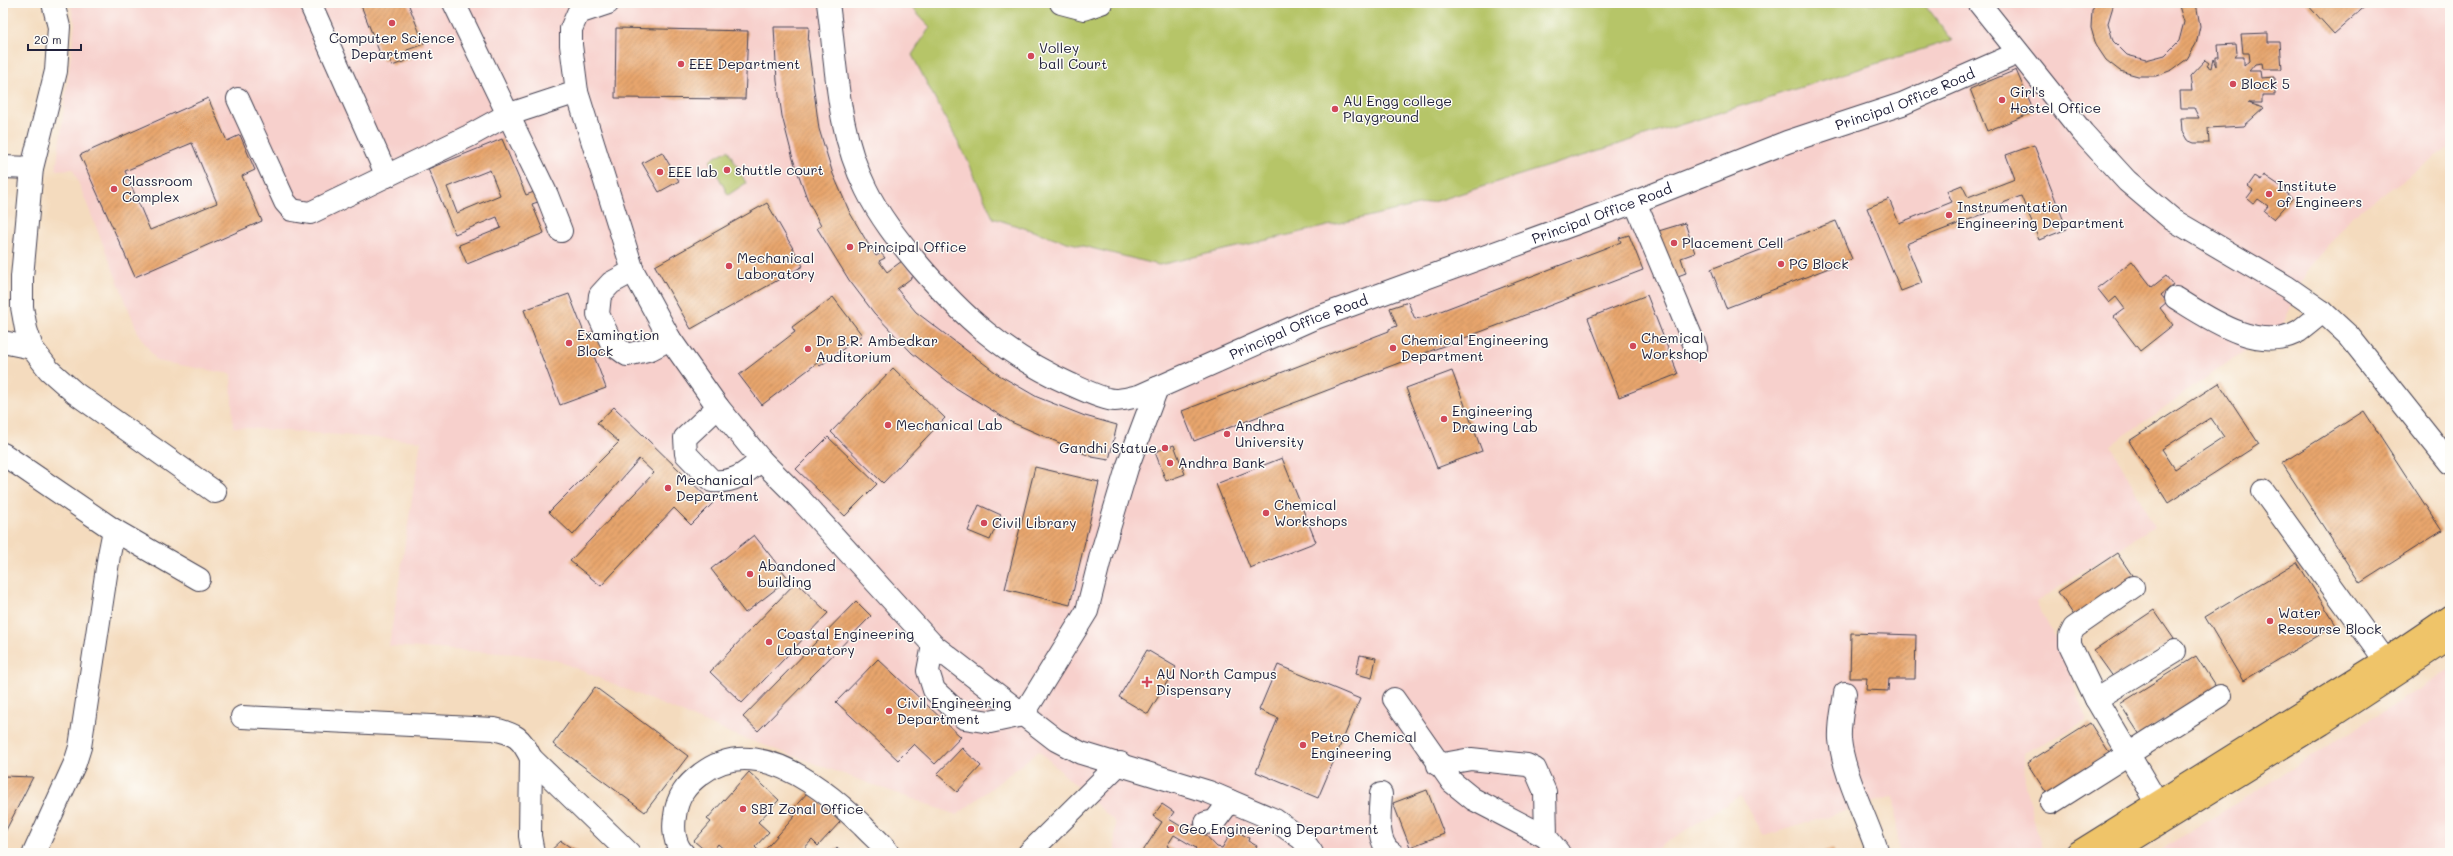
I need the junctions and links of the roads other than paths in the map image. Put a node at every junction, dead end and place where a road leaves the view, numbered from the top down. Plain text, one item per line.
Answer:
1 (53, 3) edge
2 (310, 3) edge
3 (454, 3) edge
4 (608, 3) edge
5 (828, 3) edge
6 (1060, 3) edge
7 (1102, 3) edge
8 (1979, 3) edge
9 (2018, 53) junction
10 (577, 92) junction
11 (238, 99) dead end
12 (507, 115) junction
13 (3, 167) edge
14 (32, 168) junction
15 (387, 176) junction
16 (1635, 202) junction
17 (561, 231) dead end
18 (633, 271) junction
19 (12, 275) edge
20 (2176, 298) dead end
21 (2323, 312) junction
22 (670, 339) junction
23 (3, 342) edge
24 (32, 348) junction
25 (1696, 348) dead end
26 (1157, 388) junction
27 (718, 408) junction
28 (3, 454) edge
29 (761, 460) junction
30 (2450, 464) edge
31 (2263, 491) dead end
32 (215, 492) dead end
33 (114, 530) junction
34 (199, 578) dead end
35 (2133, 587) dead end
36 (2450, 616) edge
37 (2450, 639) edge
38 (933, 645) junction
39 (2175, 651) dead end
40 (2385, 660) junction
41 (1846, 693) dead end
42 (2220, 696) dead end
43 (2096, 698) junction
44 (1394, 699) dead end
45 (1023, 715) junction
46 (242, 717) dead end
47 (2129, 754) junction
48 (531, 758) junction
49 (1120, 763) junction
50 (1438, 765) junction
51 (1381, 794) dead end
52 (1230, 801) junction
53 (2051, 803) dead end
54 (2158, 804) junction
55 (1206, 823) dead end
56 (1553, 845) edge
57 (533, 852) edge
58 (2082, 852) edge
59 (34, 853) edge
60 (629, 853) edge
61 (683, 853) edge
62 (888, 853) edge
63 (1029, 853) edge
64 (1312, 853) edge
65 (1392, 853) edge
66 (1878, 853) edge
67 (2112, 853) edge

1 - 14 street
2 - 15 street
3 - 12 street
4 - 10 street
5 - 26 street, Principal Office Road
6 - 7 street
8 - 9 street
9 - 16 street, Principal Office Road
9 - 21 street
10 - 12 street
10 - 18 street
11 - 15 street
12 - 15 street
12 - 17 street
13 - 14 street
14 - 19 street
16 - 25 street
16 - 26 street, Principal Office Road
18 - 22 street
18 - 22 street
19 - 24 street
20 - 21 street
21 - 30 street
22 - 27 street
23 - 24 street
24 - 32 street
26 - 45 street
27 - 29 street
27 - 29 street
28 - 33 street
29 - 38 street
31 - 40 street
33 - 34 street
33 - 59 street
35 - 43 street
36 - 40 main road
37 - 67 main road
38 - 45 street
38 - 45 street
39 - 43 street
40 - 54 main road
41 - 66 street
42 - 47 street
43 - 47 street
44 - 50 street
45 - 49 street
46 - 48 street
47 - 53 street
47 - 54 street
48 - 57 street
48 - 60 street
49 - 52 street
49 - 63 street
50 - 56 street
50 - 56 street
51 - 65 street
52 - 55 street
52 - 64 street
54 - 58 main road
61 - 62 street

